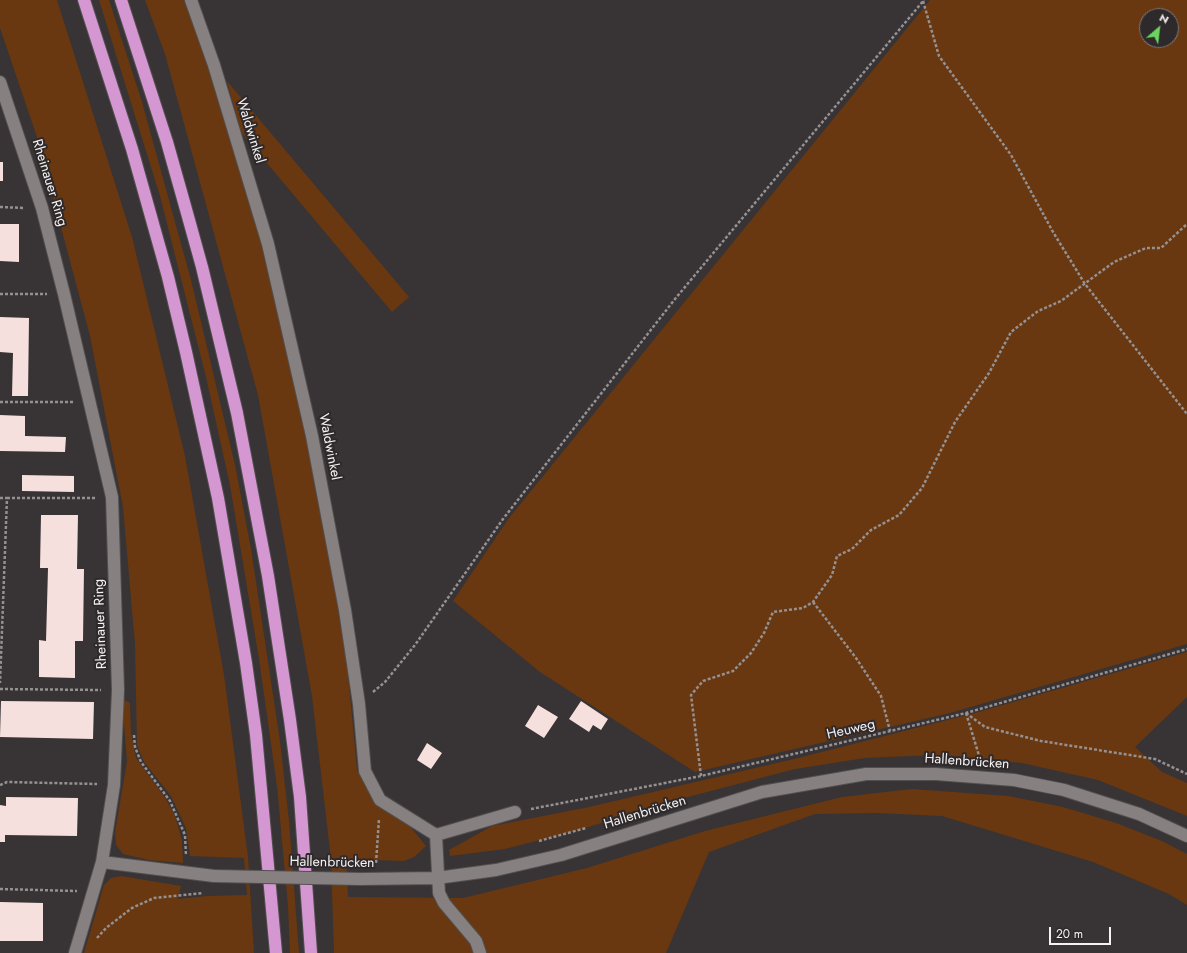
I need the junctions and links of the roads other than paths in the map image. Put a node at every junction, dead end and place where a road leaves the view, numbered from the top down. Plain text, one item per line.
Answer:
1 (84, 0) edge
2 (121, 0) edge
3 (192, 0) edge
4 (0, 82) edge
5 (515, 812) road end
6 (436, 835) junction
7 (1187, 836) edge
8 (102, 862) junction
9 (437, 878) junction
10 (76, 953) edge
11 (276, 953) edge
12 (312, 953) edge
13 (480, 953) edge

1 - 11 highway
2 - 12 highway
3 - 6 street, Waldwinkel
4 - 8 street, Rheinauer Ring
5 - 6 street
6 - 9 street
7 - 9 street, Hallenbrücken
8 - 9 street, Hallenbrücken, bridge
8 - 10 street, Rheinauer Ring
9 - 13 street

